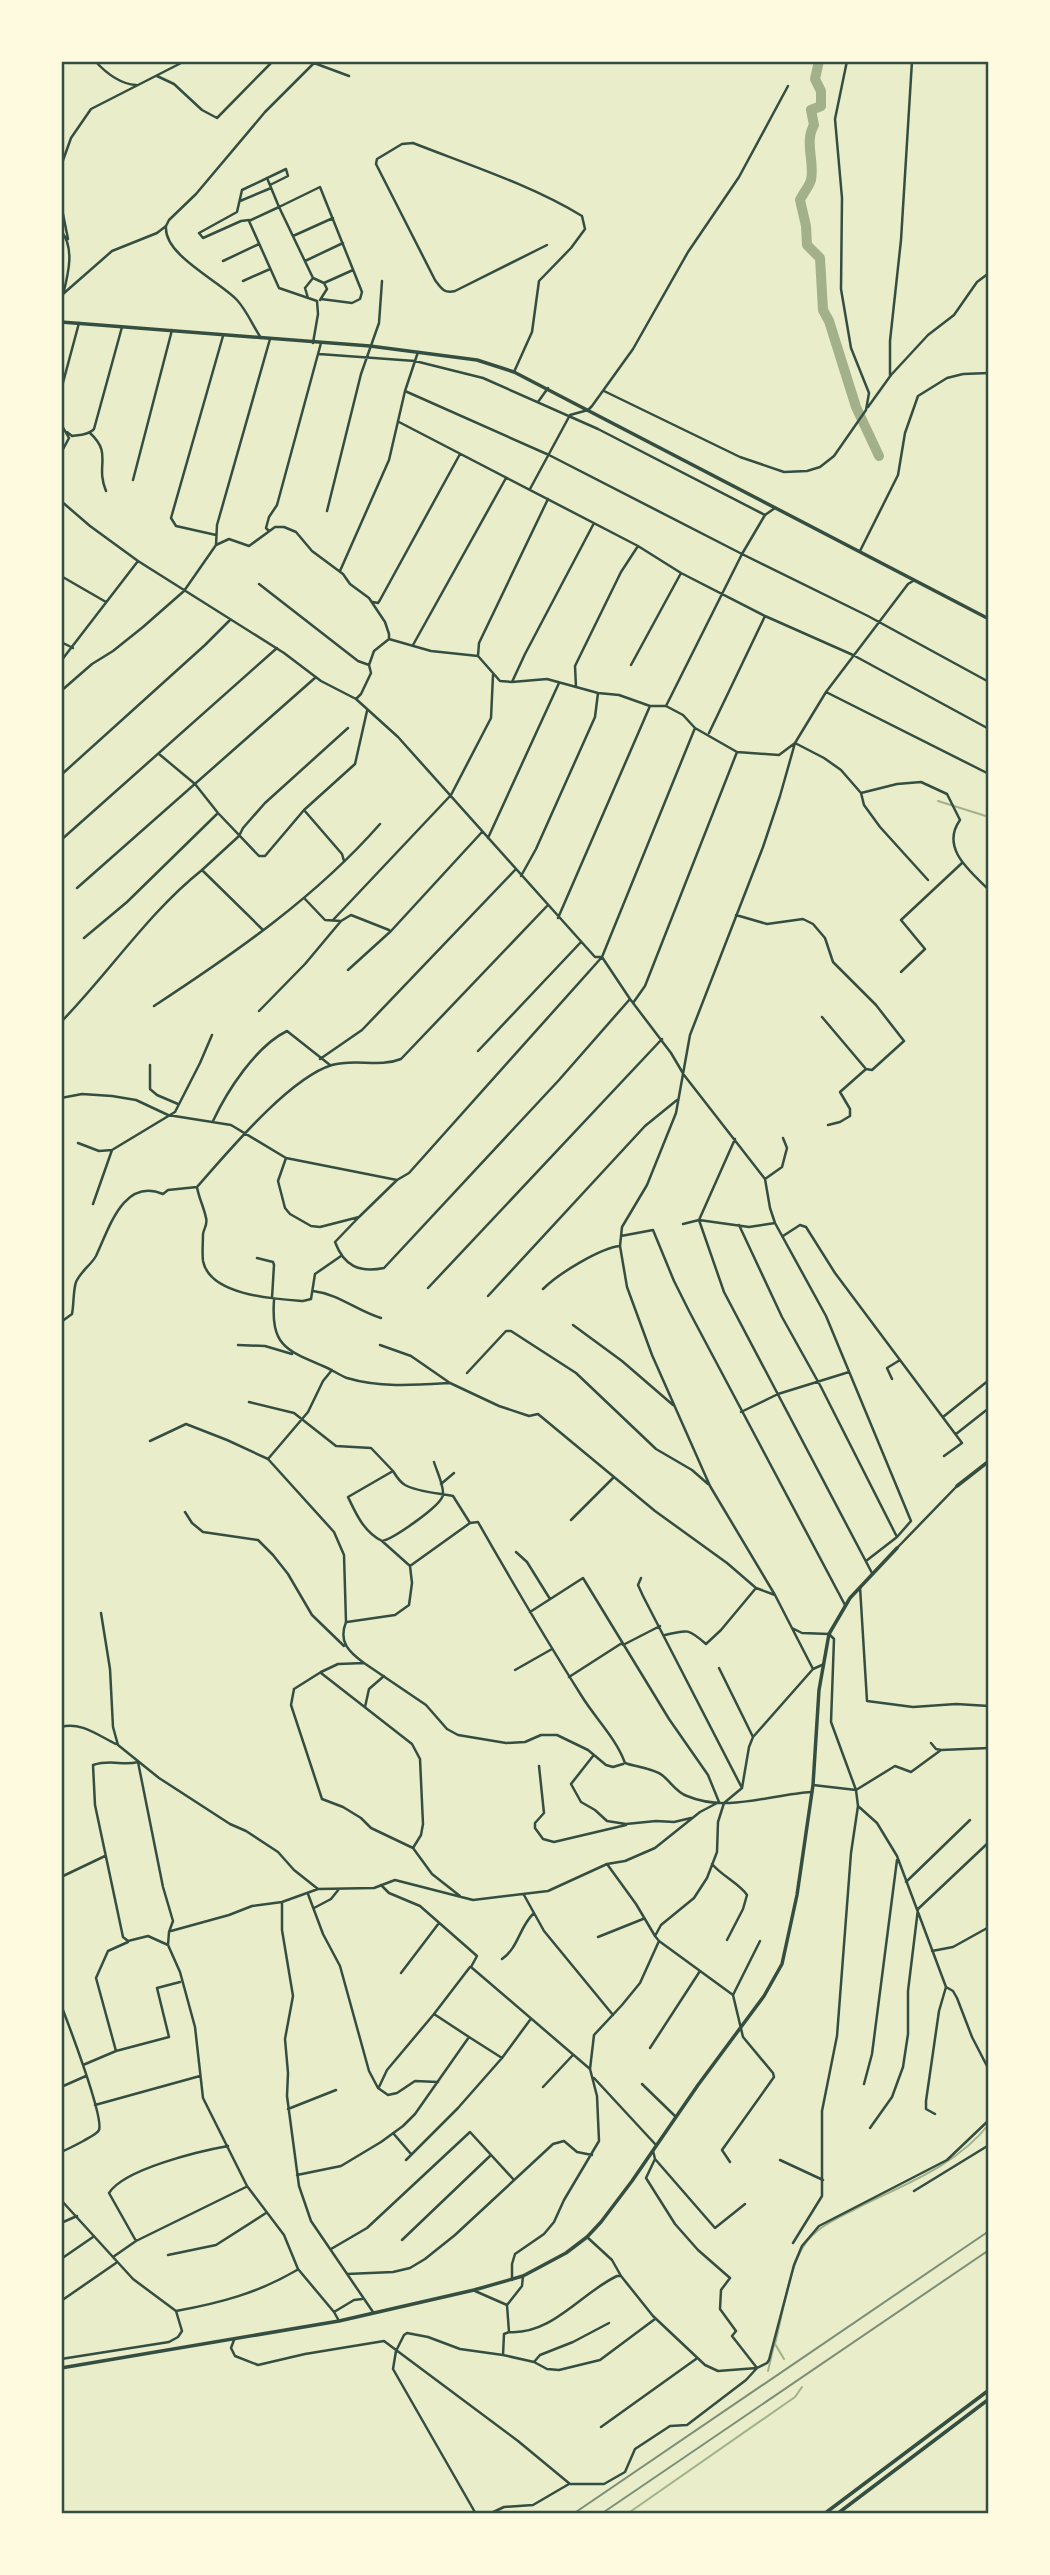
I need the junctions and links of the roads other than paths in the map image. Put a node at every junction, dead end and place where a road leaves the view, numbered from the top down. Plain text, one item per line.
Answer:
1 (95, 61) edge
2 (185, 61) edge
3 (273, 61) edge
4 (848, 61) edge
5 (912, 61) edge
6 (157, 76) junction
7 (349, 76) dead end
8 (139, 85) junction
9 (788, 86) dead end
10 (61, 166) edge
11 (267, 178) junction
12 (270, 186) junction
13 (240, 201) junction
14 (61, 204) edge
15 (279, 207) junction
16 (237, 212) junction
17 (333, 218) junction
18 (247, 220) junction
19 (166, 226) junction
20 (61, 231) edge
21 (293, 236) junction
22 (68, 239) junction
23 (343, 243) junction
24 (259, 244) junction
25 (547, 245) dead end
26 (223, 261) dead end
27 (305, 261) junction
28 (270, 269) junction
29 (354, 270) junction
30 (61, 271) edge
31 (989, 273) edge
32 (68, 277) junction
33 (313, 278) junction
34 (243, 281) dead end
35 (382, 281) dead end
36 (324, 283) junction
37 (64, 293) junction
38 (308, 298) junction
39 (319, 300) junction
40 (62, 301) edge
41 (61, 322) edge
42 (79, 323) junction
43 (122, 327) junction
44 (172, 330) junction
45 (223, 336) junction
46 (261, 338) junction
47 (270, 339) junction
48 (313, 343) junction
49 (321, 343) junction
50 (370, 346) junction
51 (418, 352) junction
52 (319, 354) junction
53 (366, 358) junction
54 (415, 361) junction
55 (514, 372) junction
56 (989, 373) edge
57 (890, 375) junction
58 (548, 388) junction
59 (61, 390) edge
60 (405, 391) junction
61 (604, 391) junction
62 (538, 402) junction
63 (588, 410) junction
64 (866, 410) junction
65 (569, 416) junction
66 (399, 422) junction
67 (61, 424) edge
68 (67, 432) junction
69 (90, 433) junction
70 (61, 453) edge
71 (460, 454) junction
72 (549, 455) junction
73 (506, 478) junction
74 (133, 480) dead end
75 (530, 489) junction
76 (106, 491) dead end
77 (548, 499) junction
78 (61, 500) edge
79 (777, 507) junction
80 (327, 511) dead end
81 (765, 515) junction
82 (593, 524) junction
83 (269, 531) junction
84 (216, 535) junction
85 (216, 545) junction
86 (638, 546) junction
87 (860, 551) junction
88 (742, 554) junction
89 (138, 561) junction
90 (340, 571) junction
91 (681, 573) junction
92 (61, 576) edge
93 (916, 580) junction
94 (260, 584) dead end
95 (184, 591) junction
96 (723, 594) junction
97 (106, 602) junction
98 (372, 602) junction
99 (765, 616) junction
100 (989, 619) edge
101 (230, 620) junction
102 (877, 622) junction
103 (389, 639) junction
104 (61, 642) edge
105 (413, 645) junction
106 (73, 648) junction
107 (276, 648) junction
108 (853, 655) junction
109 (478, 656) junction
110 (61, 661) edge
111 (369, 664) junction
112 (631, 666) dead end
113 (493, 675) junction
114 (316, 677) junction
115 (989, 681) edge
116 (512, 682) junction
117 (559, 683) junction
118 (576, 687) junction
119 (61, 691) edge
120 (826, 692) junction
121 (598, 694) junction
122 (356, 699) junction
123 (650, 706) junction
124 (666, 706) junction
125 (368, 710) junction
126 (695, 728) junction
127 (348, 729) dead end
128 (989, 729) edge
129 (709, 735) junction
130 (795, 743) junction
131 (737, 752) junction
132 (159, 754) junction
133 (989, 774) edge
134 (61, 775) edge
135 (195, 784) junction
136 (862, 793) junction
137 (451, 795) junction
138 (304, 810) junction
139 (218, 813) junction
140 (380, 824) dead end
141 (482, 832) junction
142 (239, 836) junction
143 (488, 838) junction
144 (61, 840) edge
145 (344, 862) junction
146 (962, 863) junction
147 (516, 869) junction
148 (202, 870) junction
149 (521, 876) junction
150 (928, 880) dead end
151 (76, 888) dead end
152 (989, 890) edge
153 (305, 899) junction
154 (547, 906) junction
155 (736, 915) junction
156 (558, 918) junction
157 (333, 920) junction
158 (341, 921) junction
159 (263, 930) junction
160 (391, 930) junction
161 (84, 938) dead end
162 (581, 942) junction
163 (602, 957) junction
164 (348, 970) dead end
165 (901, 972) dead end
166 (629, 999) junction
167 (633, 1003) junction
168 (154, 1006) dead end
169 (259, 1011) dead end
170 (822, 1017) dead end
171 (61, 1022) edge
172 (212, 1035) dead end
173 (662, 1039) junction
174 (478, 1051) dead end
175 (320, 1059) junction
176 (150, 1065) dead end
177 (330, 1065) junction
178 (866, 1069) junction
179 (684, 1075) junction
180 (61, 1098) edge
181 (677, 1100) junction
182 (178, 1104) junction
183 (168, 1115) junction
184 (213, 1121) junction
185 (828, 1125) dead end
186 (246, 1135) junction
187 (783, 1138) dead end
188 (735, 1139) junction
189 (78, 1143) dead end
190 (112, 1150) junction
191 (286, 1157) junction
192 (765, 1179) junction
193 (397, 1180) junction
194 (197, 1187) junction
195 (93, 1203) dead end
196 (359, 1217) junction
197 (699, 1220) junction
198 (775, 1223) junction
199 (683, 1224) dead end
200 (739, 1225) junction
201 (621, 1236) junction
202 (783, 1236) junction
203 (620, 1246) junction
204 (341, 1256) junction
205 (257, 1258) dead end
206 (428, 1288) dead end
207 (543, 1289) dead end
208 (313, 1291) junction
209 (488, 1296) dead end
210 (273, 1298) junction
211 (382, 1318) dead end
212 (61, 1322) edge
213 (573, 1325) dead end
214 (238, 1345) dead end
215 (380, 1345) dead end
216 (298, 1356) junction
217 (900, 1360) junction
218 (332, 1370) junction
219 (849, 1372) junction
220 (467, 1373) dead end
221 (892, 1379) dead end
222 (816, 1380) junction
223 (989, 1380) edge
224 (450, 1383) junction
225 (778, 1394) junction
226 (249, 1402) dead end
227 (676, 1407) junction
228 (989, 1408) edge
229 (741, 1412) junction
230 (943, 1417) junction
231 (302, 1419) junction
232 (956, 1434) junction
233 (150, 1441) dead end
234 (944, 1456) dead end
235 (268, 1459) junction
236 (989, 1461) edge
237 (434, 1462) dead end
238 (393, 1471) junction
239 (454, 1473) dead end
240 (613, 1478) junction
241 (441, 1484) junction
242 (710, 1486) junction
243 (957, 1486) joint
244 (443, 1494) junction
245 (185, 1513) dead end
246 (571, 1520) dead end
247 (470, 1523) junction
248 (897, 1537) junction
249 (382, 1541) junction
250 (897, 1548) joint
251 (516, 1552) dead end
252 (866, 1561) junction
253 (410, 1566) junction
254 (873, 1573) junction
255 (641, 1578) dead end
256 (860, 1587) junction
257 (756, 1588) junction
258 (775, 1595) junction
259 (550, 1599) junction
260 (845, 1605) junction
261 (530, 1612) junction
262 (100, 1613) dead end
263 (346, 1622) junction
264 (660, 1626) junction
265 (792, 1628) junction
266 (829, 1634) junction
267 (666, 1635) junction
268 (623, 1644) junction
269 (552, 1648) junction
270 (346, 1649) junction
271 (365, 1663) junction
272 (822, 1665) junction
273 (719, 1668) dead end
274 (813, 1669) junction
275 (515, 1670) dead end
276 (321, 1672) junction
277 (385, 1675) junction
278 (569, 1677) junction
279 (989, 1706) edge
280 (365, 1707) junction
281 (61, 1727) edge
282 (753, 1737) junction
283 (931, 1743) dead end
284 (118, 1745) junction
285 (989, 1748) edge
286 (941, 1751) junction
287 (594, 1755) junction
288 (138, 1762) junction
289 (625, 1763) junction
290 (539, 1766) dead end
291 (813, 1785) junction
292 (742, 1788) junction
293 (856, 1790) junction
294 (812, 1792) junction
295 (719, 1802) junction
296 (724, 1803) junction
297 (858, 1806) junction
298 (694, 1817) junction
299 (970, 1820) dead end
300 (633, 1824) junction
301 (989, 1842) edge
302 (412, 1848) junction
303 (105, 1856) junction
304 (897, 1856) junction
305 (607, 1864) junction
306 (712, 1864) junction
307 (61, 1877) edge
308 (906, 1882) junction
309 (381, 1885) junction
310 (339, 1888) junction
311 (318, 1889) junction
312 (307, 1893) junction
313 (524, 1895) junction
314 (473, 1900) junction
315 (282, 1902) junction
316 (314, 1908) junction
317 (918, 1909) junction
318 (534, 1913) junction
319 (644, 1918) junction
320 (439, 1923) junction
321 (988, 1928) edge
322 (169, 1932) junction
323 (655, 1936) junction
324 (598, 1937) dead end
325 (727, 1940) dead end
326 (128, 1941) junction
327 (659, 1941) junction
328 (760, 1941) dead end
329 (168, 1945) junction
330 (932, 1951) junction
331 (502, 1959) dead end
332 (471, 1967) junction
333 (700, 1971) junction
334 (401, 1973) dead end
335 (182, 1982) junction
336 (946, 1987) junction
337 (733, 1994) junction
338 (61, 2005) edge
339 (433, 2014) junction
340 (613, 2015) junction
341 (530, 2020) junction
342 (67, 2022) junction
343 (61, 2024) edge
344 (740, 2030) junction
345 (469, 2037) junction
346 (650, 2048) dead end
347 (116, 2051) junction
348 (573, 2055) junction
349 (502, 2058) junction
350 (82, 2065) junction
351 (590, 2069) junction
352 (989, 2070) edge
353 (86, 2076) junction
354 (200, 2076) junction
355 (592, 2076) junction
356 (438, 2082) junction
357 (642, 2084) dead end
358 (864, 2084) dead end
359 (61, 2087) edge
360 (543, 2087) dead end
361 (378, 2088) junction
362 (336, 2090) dead end
363 (95, 2105) junction
364 (288, 2109) junction
365 (934, 2114) dead end
366 (676, 2116) junction
367 (989, 2120) edge
368 (870, 2128) dead end
369 (393, 2133) junction
370 (989, 2145) edge
371 (228, 2146) junction
372 (656, 2146) junction
373 (653, 2151) junction
374 (61, 2152) edge
375 (411, 2154) junction
376 (491, 2155) junction
377 (592, 2155) junction
378 (655, 2159) junction
379 (406, 2160) dead end
380 (780, 2160) dead end
381 (730, 2162) dead end
382 (297, 2175) junction
383 (823, 2179) junction
384 (514, 2180) junction
385 (247, 2186) junction
386 (914, 2191) dead end
387 (61, 2200) edge
388 (745, 2204) dead end
389 (267, 2213) junction
390 (77, 2216) junction
391 (61, 2223) edge
392 (94, 2237) junction
393 (587, 2237) junction
394 (402, 2240) dead end
395 (136, 2241) junction
396 (793, 2242) dead end
397 (331, 2249) junction
398 (168, 2255) dead end
399 (113, 2257) junction
400 (61, 2259) edge
401 (116, 2263) junction
402 (298, 2269) junction
403 (347, 2274) junction
404 (523, 2276) junction
405 (621, 2276) junction
406 (512, 2280) junction
407 (474, 2290) junction
408 (364, 2299) junction
409 (61, 2301) edge
410 (507, 2305) junction
411 (176, 2311) junction
412 (334, 2312) junction
413 (375, 2314) junction
414 (656, 2318) junction
415 (339, 2321) junction
416 (609, 2323) dead end
417 (509, 2332) junction
418 (234, 2339) junction
419 (162, 2343) junction
420 (163, 2350) junction
421 (396, 2351) junction
422 (105, 2354) junction
423 (503, 2355) junction
424 (61, 2359) edge
425 (696, 2359) junction
426 (104, 2361) junction
427 (534, 2362) junction
428 (61, 2368) edge
429 (757, 2368) junction
430 (989, 2390) edge
431 (989, 2399) edge
432 (601, 2427) dead end
433 (570, 2484) junction
434 (476, 2514) edge
435 (489, 2514) edge
436 (824, 2514) edge
437 (836, 2514) edge

1 - 8 street
2 - 6 street
3 - 6 street
4 - 64 street
5 - 57 street
6 - 8 street
7 - 19 street
8 - 10 street
9 - 61 street
11 - 12 street
11 - 12 street
11 - 13 street
12 - 13 street
12 - 15 street
13 - 16 street
14 - 22 street
15 - 17 street
15 - 18 street
15 - 21 street
16 - 18 street
16 - 18 street
17 - 21 street
17 - 23 street
18 - 24 street
19 - 37 street
19 - 46 street
20 - 22 street
21 - 27 street
22 - 32 street
23 - 27 street
23 - 29 street
24 - 26 street
24 - 28 street
25 - 55 street
27 - 33 street
28 - 34 street
28 - 38 street
29 - 36 street
29 - 39 street
30 - 32 street
31 - 57 street
32 - 37 street
33 - 36 street
33 - 38 street
35 - 50 street
36 - 39 street
37 - 40 street
38 - 39 street
39 - 48 street
41 - 42 main road
42 - 43 main road
42 - 59 street
43 - 44 main road
43 - 69 street
44 - 45 main road
44 - 74 street
45 - 46 main road
45 - 84 street
46 - 47 main road
47 - 48 main road
47 - 84 street
48 - 49 main road
49 - 50 main road
49 - 52 street
50 - 51 main road
50 - 53 street
51 - 54 street
51 - 55 main road
52 - 53 street
52 - 83 street
53 - 54 street
53 - 80 street
54 - 60 street
54 - 62 street
55 - 58 main road
56 - 87 street
57 - 64 street
58 - 62 street
58 - 63 main road
60 - 66 street
60 - 72 street
61 - 63 street
61 - 64 street
62 - 65 street
63 - 65 street
63 - 79 main road
65 - 72 street
65 - 81 street
66 - 71 street
66 - 90 street
67 - 68 street
68 - 69 street
68 - 70 street
69 - 76 street
71 - 73 street
71 - 98 street
72 - 75 street
72 - 88 street
73 - 75 street
73 - 105 street
75 - 77 street
77 - 82 street
77 - 109 street
78 - 89 street
79 - 81 street
79 - 87 main road
81 - 88 street
82 - 86 street
82 - 116 street
83 - 85 street
83 - 90 street
84 - 85 street
85 - 95 street
86 - 91 street
86 - 118 street
87 - 93 main road
88 - 96 street
88 - 102 street
89 - 95 street
89 - 97 street
90 - 98 street
91 - 96 street
91 - 112 street
92 - 97 street
93 - 100 main road
93 - 102 street
94 - 111 street
95 - 101 street
95 - 119 street
96 - 99 street
96 - 124 street
97 - 106 street
98 - 103 street
99 - 108 street
99 - 129 street
101 - 107 street
101 - 134 street
102 - 108 street
102 - 115 street
103 - 105 street
103 - 111 street
104 - 106 street
105 - 109 street
106 - 110 street
107 - 114 street
107 - 132 street
108 - 120 street
108 - 128 street
109 - 113 street
111 - 122 street
113 - 116 street
113 - 137 street
114 - 122 street
114 - 135 street
116 - 117 street
117 - 118 street
117 - 143 street
118 - 121 street
120 - 130 street
120 - 133 street
121 - 123 street
121 - 149 street
122 - 125 street
123 - 124 street
123 - 156 street
124 - 126 street
125 - 137 street
125 - 138 street
126 - 129 street
126 - 163 street
127 - 142 street
129 - 131 street
130 - 131 street
130 - 136 street
130 - 155 street
131 - 167 street
132 - 135 street
132 - 144 street
135 - 139 street
135 - 151 street
136 - 146 street
136 - 150 street
137 - 141 street
137 - 157 street
138 - 142 street
138 - 145 street
139 - 142 street
139 - 161 street
140 - 145 street
141 - 143 street
141 - 160 street
142 - 148 street
143 - 147 street
145 - 153 street
146 - 152 street
146 - 165 street
147 - 149 street
147 - 175 street
148 - 159 street
148 - 171 street
149 - 154 street
153 - 157 street
153 - 159 street
154 - 156 street
154 - 177 street
155 - 178 street
155 - 179 street
156 - 162 street
157 - 158 street
158 - 160 street
158 - 169 street
159 - 168 street
160 - 164 street
162 - 163 street
162 - 174 street
163 - 166 street
163 - 193 street
166 - 167 street
166 - 204 street
167 - 173 street
170 - 178 street
172 - 182 street
173 - 179 street
173 - 206 street
175 - 177 street
175 - 184 street
176 - 182 street
177 - 186 street
178 - 185 street
179 - 181 street
179 - 188 street
180 - 183 street
181 - 201 street
181 - 209 street
182 - 183 street
183 - 184 street
183 - 190 street
184 - 186 street
186 - 191 street
186 - 194 street
187 - 192 street
188 - 192 street
188 - 197 street
189 - 190 street
190 - 195 street
191 - 193 street
191 - 196 street
192 - 198 street
193 - 196 street
194 - 210 street
194 - 212 street
196 - 204 street
197 - 199 street
197 - 200 street
197 - 225 street
198 - 200 street
198 - 202 street
200 - 222 street
201 - 203 street
201 - 229 street
202 - 217 street
202 - 219 street
203 - 207 street
203 - 227 street
204 - 208 street
205 - 210 street
208 - 210 street
208 - 211 street
210 - 216 street
213 - 227 street
214 - 216 street
215 - 224 street
216 - 218 street
217 - 221 street
217 - 230 street
218 - 224 street
218 - 231 street
219 - 222 street
219 - 248 street
220 - 242 street
222 - 225 street
222 - 248 street
223 - 230 street
224 - 240 street
225 - 229 street
225 - 252 street
226 - 231 street
227 - 242 street
228 - 232 street
229 - 260 street
230 - 232 street
231 - 235 street
231 - 238 street
232 - 234 street
233 - 235 street
235 - 263 street
236 - 243 main road
237 - 241 street
238 - 244 street
238 - 249 street
239 - 241 street
240 - 246 street
240 - 257 street
241 - 244 street
242 - 258 street
243 - 250 street
244 - 247 street
244 - 249 street
245 - 270 street
247 - 253 street
247 - 261 street
248 - 252 street
249 - 253 street
250 - 254 main road
251 - 259 street
252 - 254 street
253 - 263 street
254 - 256 main road
255 - 264 street
256 - 260 main road
256 - 279 street
257 - 258 street
257 - 267 street
258 - 265 street
259 - 261 street
259 - 268 street
260 - 266 main road
261 - 269 street
262 - 284 street
263 - 270 street
264 - 267 street
264 - 268 street
265 - 266 street
265 - 274 street
266 - 272 main road
266 - 293 street
267 - 292 street
268 - 278 street
268 - 295 street
269 - 275 street
269 - 278 street
270 - 271 street
271 - 276 street
271 - 277 street
272 - 274 street
272 - 291 main road
273 - 282 street
274 - 282 street
276 - 280 street
276 - 302 street
277 - 280 street
277 - 287 street
278 - 289 street
280 - 302 street
281 - 284 street
282 - 292 street
283 - 286 street
284 - 288 street
285 - 286 street
286 - 293 street
287 - 289 street
287 - 300 street
288 - 303 street
288 - 311 street
288 - 322 street
289 - 295 street
290 - 300 street
291 - 293 street
291 - 294 main road
292 - 296 street
293 - 297 street
294 - 296 street
294 - 344 main road
295 - 296 street
295 - 298 street
296 - 306 street
297 - 304 street
297 - 383 street
298 - 300 street
298 - 305 street
299 - 308 street
301 - 317 street
302 - 314 street
303 - 307 street
303 - 326 street
304 - 308 street
304 - 358 street
305 - 313 street
305 - 319 street
306 - 323 street
306 - 325 street
308 - 317 street
309 - 310 street
309 - 314 street
309 - 320 street
310 - 311 street
310 - 316 street
311 - 312 street
312 - 315 street
312 - 316 street
313 - 314 street
313 - 318 street
315 - 322 street
315 - 364 street
316 - 361 street
317 - 330 street
317 - 368 street
318 - 331 street
318 - 340 street
319 - 323 street
319 - 324 street
320 - 332 street
320 - 334 street
321 - 330 street
322 - 329 street
323 - 327 street
326 - 329 street
326 - 347 street
327 - 333 street
327 - 340 street
328 - 337 street
329 - 335 street
330 - 336 street
332 - 339 street
332 - 341 street
333 - 337 street
333 - 346 street
335 - 347 street
335 - 354 street
336 - 352 street
336 - 365 street
337 - 344 street
338 - 342 street
339 - 345 street
339 - 361 street
340 - 351 street
341 - 348 street
341 - 349 street
342 - 343 street
342 - 350 street
344 - 366 main road
344 - 381 street
345 - 349 street
345 - 356 street
347 - 350 street
348 - 351 street
348 - 360 street
349 - 375 street
350 - 353 street
351 - 355 street
353 - 359 street
353 - 363 street
354 - 363 street
354 - 371 street
355 - 372 street
355 - 377 street
356 - 361 street
356 - 369 street
357 - 366 street
362 - 364 street
363 - 374 street
364 - 382 street
366 - 372 main road
367 - 429 street
369 - 375 street
369 - 382 street
370 - 386 street
371 - 385 street
371 - 395 street
372 - 373 main road
373 - 378 street
373 - 393 main road
375 - 379 street
376 - 384 street
376 - 394 street
376 - 397 street
377 - 384 street
377 - 406 street
378 - 388 street
378 - 429 street
380 - 383 street
382 - 397 street
383 - 396 street
384 - 403 street
385 - 389 street
385 - 395 street
387 - 390 street
389 - 398 street
389 - 402 street
390 - 391 street
390 - 392 street
392 - 399 street
392 - 400 street
393 - 404 main road
393 - 405 street
395 - 399 street
397 - 403 street
399 - 401 street
401 - 409 street
401 - 411 street
402 - 411 street
402 - 412 street
403 - 408 street
404 - 406 main road
404 - 410 street
405 - 414 street
405 - 417 street
406 - 407 main road
407 - 410 street
407 - 413 main road
408 - 412 street
408 - 413 street
410 - 417 street
411 - 419 street
412 - 415 street
413 - 415 main road
414 - 425 street
414 - 427 street
415 - 418 main road
416 - 427 street
417 - 423 street
418 - 420 main road
418 - 421 street
419 - 420 street
419 - 422 street
420 - 426 main road
421 - 423 street
421 - 433 street
421 - 434 street
422 - 424 street
422 - 426 street
423 - 427 street
425 - 429 street
425 - 432 street
426 - 428 main road
429 - 433 street
430 - 436 main road
431 - 437 main road
433 - 435 street

